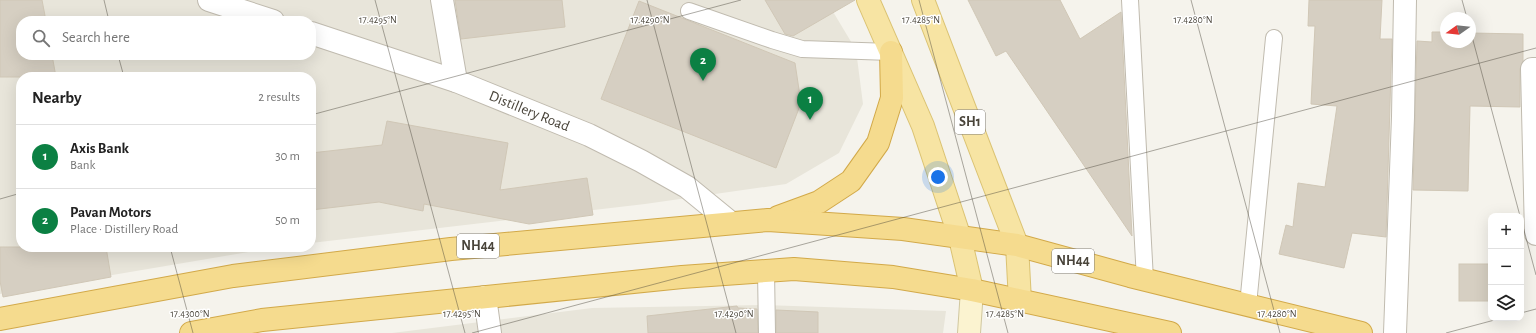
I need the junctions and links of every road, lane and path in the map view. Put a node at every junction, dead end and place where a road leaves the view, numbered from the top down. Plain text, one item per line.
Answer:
1 (209, 0) edge
2 (442, 0) edge
3 (868, 0) edge
4 (922, 0) edge
5 (1130, 0) edge
6 (1405, 0) edge
7 (689, 11) dead end
8 (258, 16) edge
9 (316, 35) edge
10 (1274, 38) dead end
11 (891, 52) junction
12 (1536, 69) edge
13 (456, 81) junction
14 (768, 220) junction
15 (731, 224) junction
16 (1536, 234) edge
17 (960, 238) junction
18 (1017, 245) junction
19 (766, 271) junction
20 (1145, 280) junction
21 (972, 290) junction
22 (485, 297) junction
23 (1020, 301) junction
24 (1248, 305) junction
25 (0, 319) edge
26 (263, 327) edge
27 (191, 333) edge
28 (490, 333) edge
29 (767, 333) edge
30 (969, 333) edge
31 (1170, 333) edge
32 (1361, 333) edge
33 (1395, 333) edge

1 - 8 street
2 - 13 street
3 - 11 main road
4 - 18 main road, SH1
5 - 20 lane
6 - 33 street
7 - 11 lane
9 - 13 street, Distillery Road
10 - 24 lane
11 - 14 highway
11 - 17 main road
12 - 16 street
13 - 15 street, Distillery Road
14 - 15 highway, NH44
14 - 17 highway, NH44
15 - 25 highway, NH44
17 - 18 highway, NH44
17 - 21 main road
18 - 20 highway, NH44
18 - 23 main road
19 - 21 highway
19 - 22 highway
19 - 29 lane
20 - 24 highway, NH44
21 - 23 highway
21 - 30 main road
22 - 26 highway
22 - 28 street
23 - 31 highway
24 - 32 highway, NH44
26 - 27 highway

